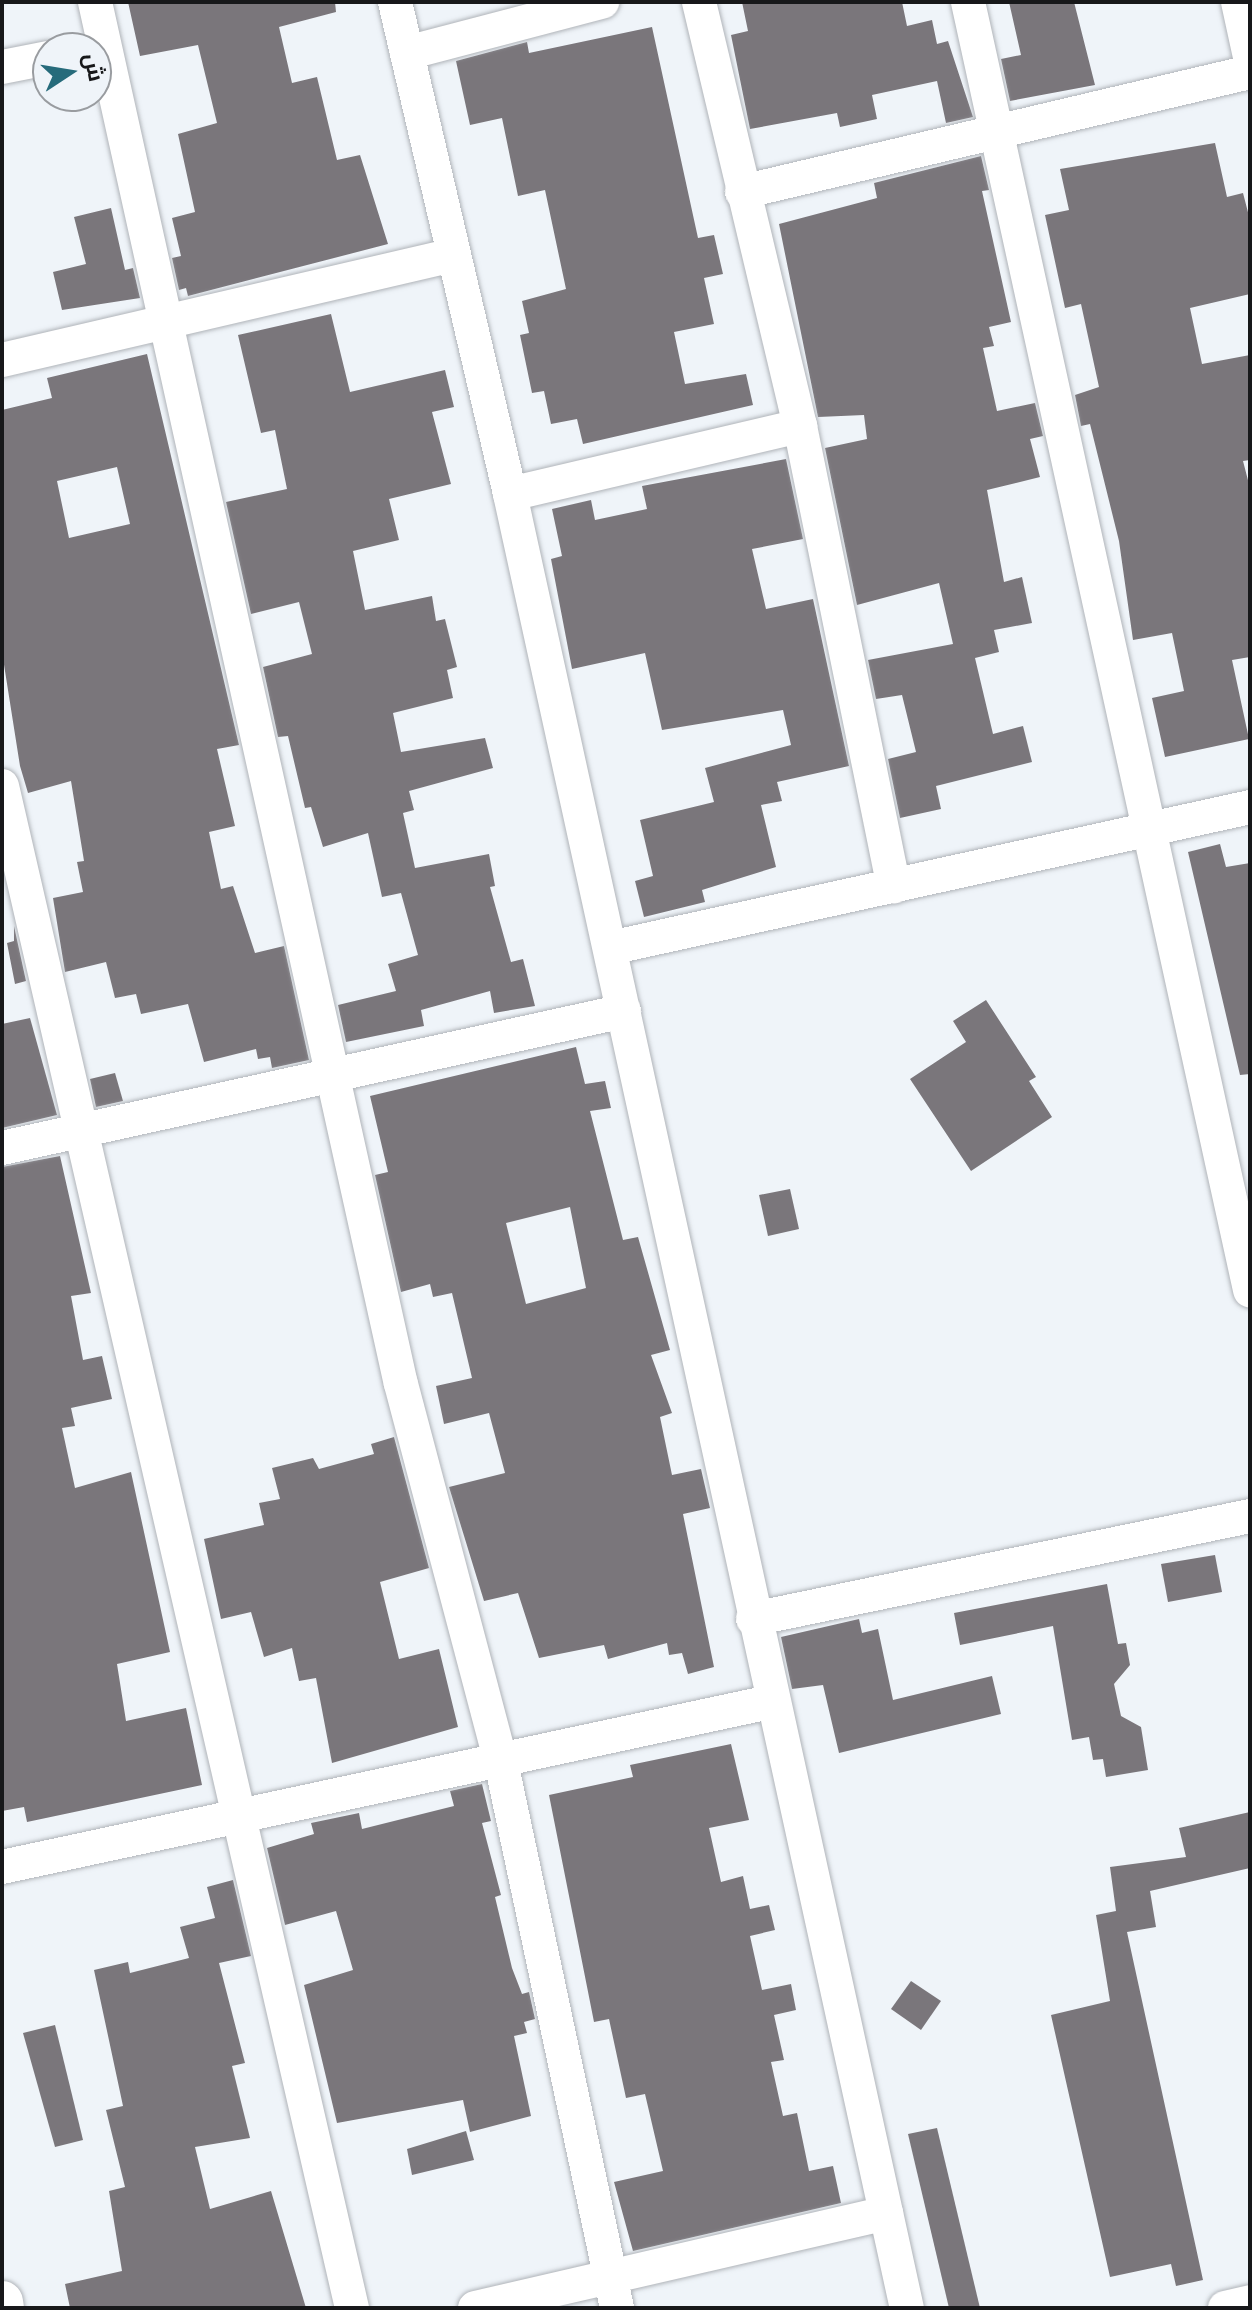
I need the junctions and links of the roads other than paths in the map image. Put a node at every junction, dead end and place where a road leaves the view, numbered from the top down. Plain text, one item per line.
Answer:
1 (95, 2) edge
2 (395, 2) edge
3 (602, 2) edge
4 (699, 2) edge
5 (968, 2) edge
6 (1238, 2) edge
7 (99, 32) edge
8 (407, 53) junction
9 (1250, 57) edge
10 (32, 61) edge
11 (2, 67) edge
12 (1250, 72) edge
13 (112, 92) edge
14 (998, 129) junction
15 (742, 192) junction
16 (453, 255) junction
17 (170, 322) junction
18 (2, 360) edge
19 (800, 426) junction
20 (510, 494) junction
21 (2, 786) edge
22 (1250, 807) edge
23 (1150, 829) junction
24 (894, 886) junction
25 (610, 948) junction
26 (624, 1011) junction
27 (330, 1074) junction
28 (80, 1131) junction
29 (2, 1148) edge
30 (1250, 1290) edge
31 (1250, 1516) edge
32 (753, 1619) junction
33 (770, 1702) junction
34 (501, 1762) junction
35 (239, 1817) junction
36 (2, 1867) edge
37 (886, 2213) junction
38 (613, 2293) edge
39 (2, 2302) edge
40 (1250, 2302) edge
41 (3, 2308) edge
42 (352, 2308) edge
43 (475, 2308) edge
44 (907, 2308) edge
45 (1225, 2308) edge

1 - 7 street
2 - 8 street
3 - 8 street
4 - 15 street
5 - 14 street
6 - 9 street
8 - 16 street
10 - 11 street
12 - 14 street
13 - 17 street
14 - 15 street
14 - 23 street
15 - 19 street
16 - 17 street
16 - 20 street
17 - 18 street
17 - 27 street
19 - 20 street
19 - 24 street
20 - 25 street
21 - 28 street
22 - 23 street
23 - 24 street
23 - 30 street
24 - 25 street
25 - 26 street
26 - 27 street
26 - 32 street
27 - 28 street
27 - 34 street
28 - 29 street
28 - 35 street
31 - 32 street
32 - 33 street
33 - 34 street
33 - 37 street
34 - 35 street
34 - 38 street
35 - 36 street
35 - 42 street
37 - 38 street
37 - 44 street
38 - 43 street
39 - 41 street
40 - 45 street

